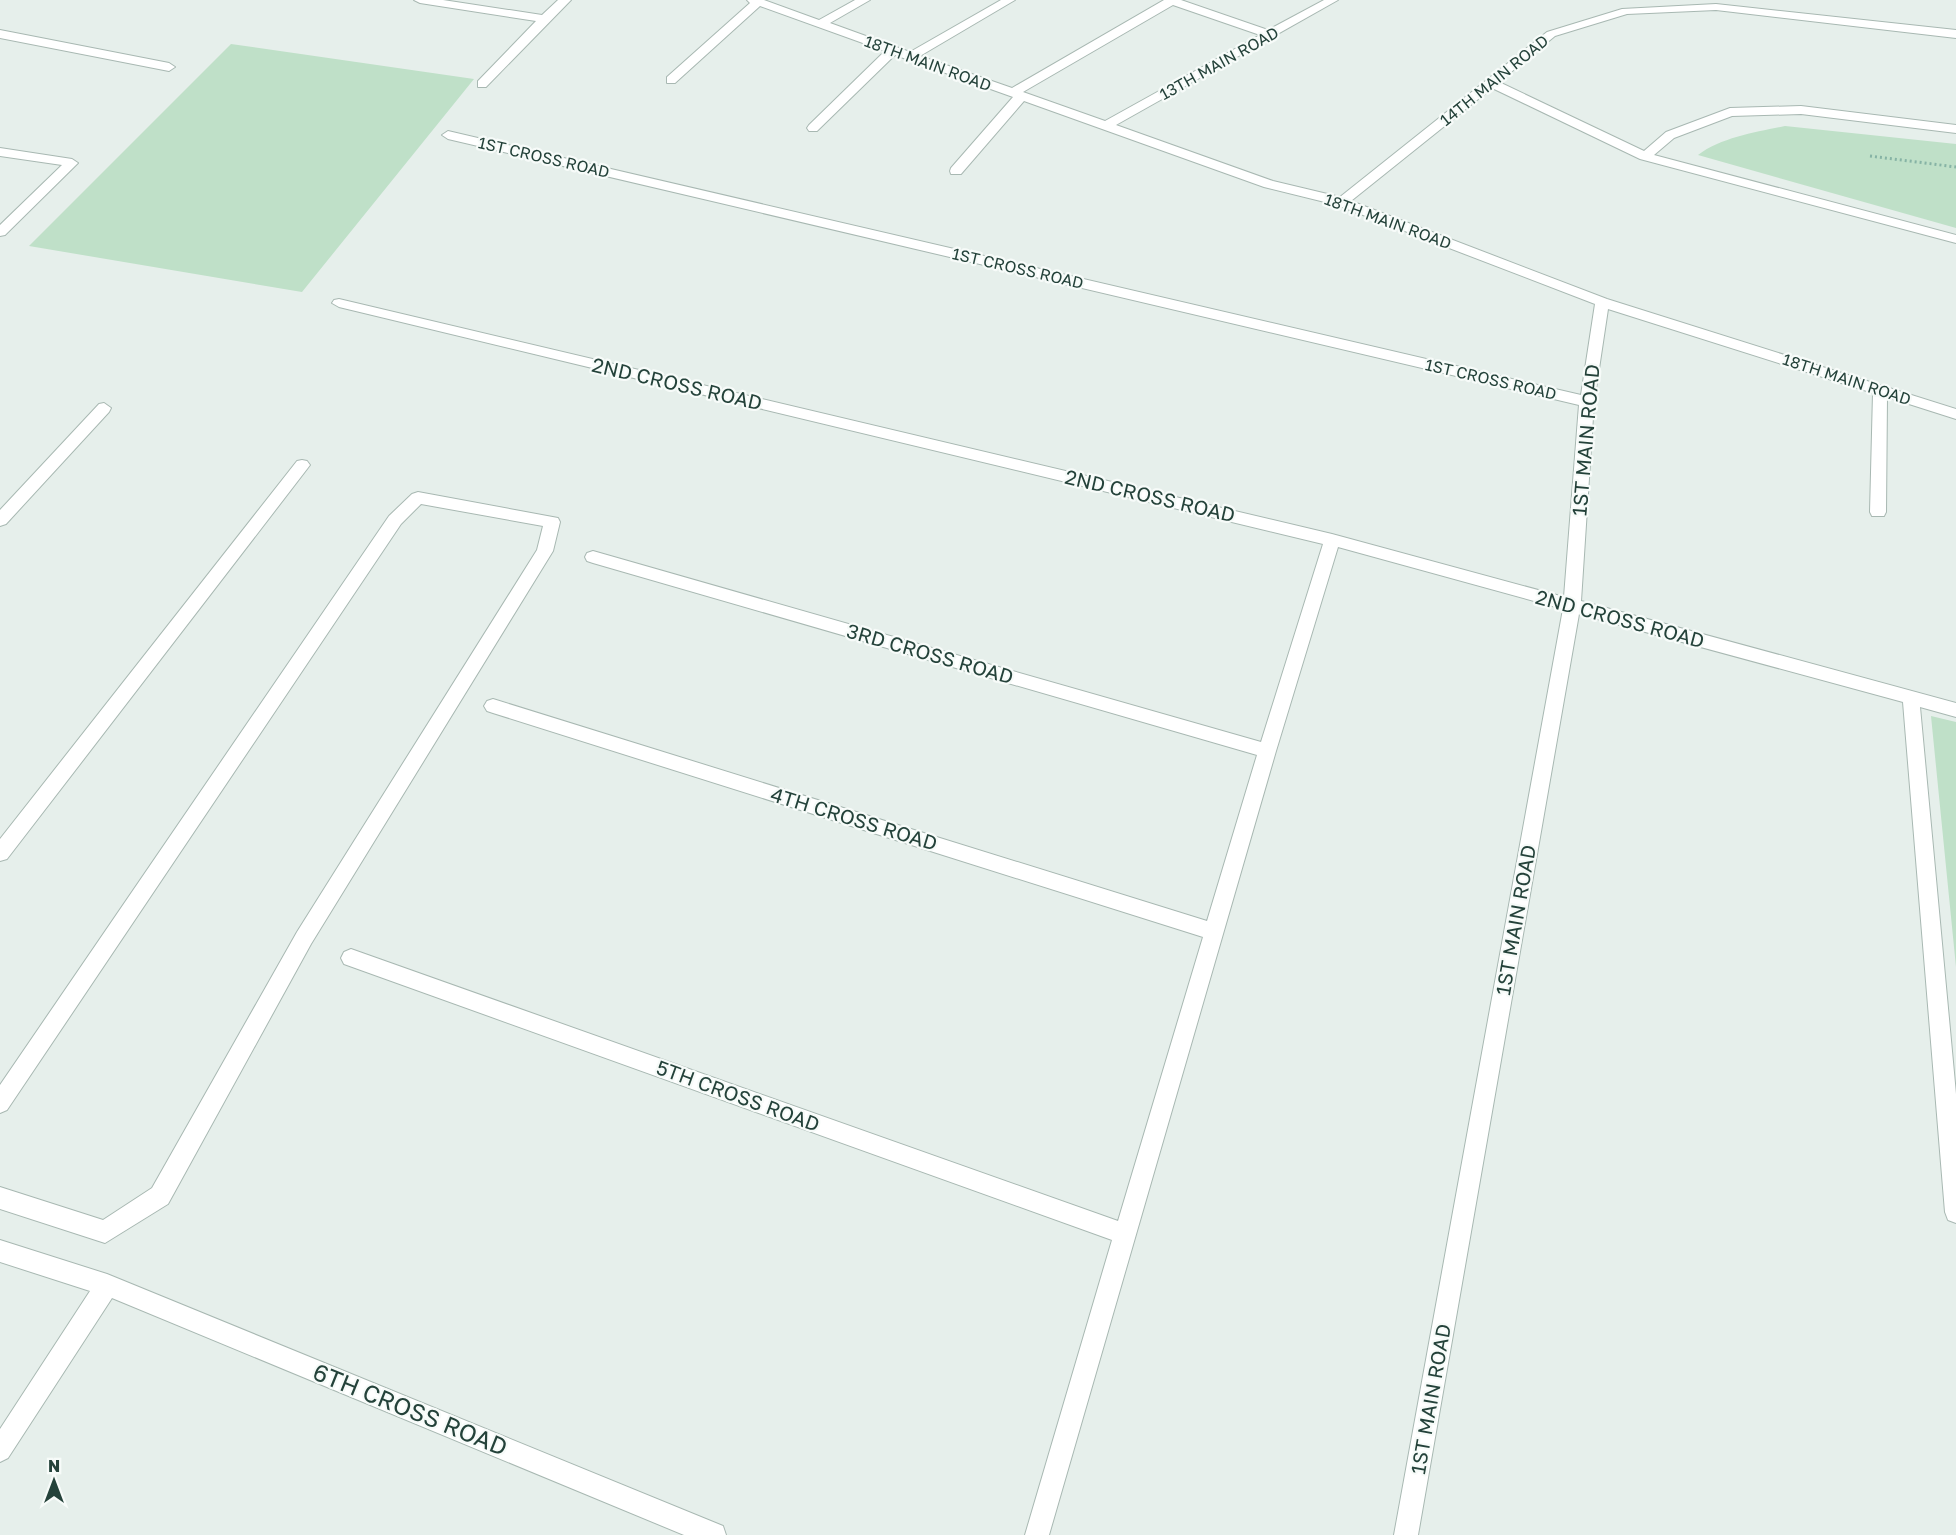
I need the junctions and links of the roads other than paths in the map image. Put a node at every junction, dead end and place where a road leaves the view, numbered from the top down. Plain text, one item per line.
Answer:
1 (420, 0) edge
2 (565, 0) edge
3 (864, 0) edge
4 (1009, 0) edge
5 (1171, 0) edge
6 (1332, 0) edge
7 (755, 1) edge
8 (545, 19) junction
9 (820, 24) junction
10 (0, 34) edge
11 (1956, 34) edge
12 (1270, 35) junction
13 (893, 50) junction
14 (911, 56) junction
15 (169, 67) dead end
16 (671, 80) dead end
17 (1491, 83) junction
18 (482, 84) dead end
19 (1017, 94) junction
20 (1105, 126) junction
21 (813, 128) dead end
22 (1956, 129) edge
23 (448, 135) dead end
24 (0, 152) edge
25 (1645, 156) junction
26 (956, 171) dead end
27 (1342, 202) junction
28 (0, 232) edge
29 (1956, 239) edge
30 (1602, 302) junction
31 (339, 303) dead end
32 (1880, 390) junction
33 (1587, 402) junction
34 (104, 408) dead end
35 (1956, 414) edge
36 (302, 465) dead end
37 (1878, 512) dead end
38 (0, 520) edge
39 (1332, 540) junction
40 (592, 557) dead end
41 (1572, 606) junction
42 (1911, 699) junction
43 (494, 706) dead end
44 (1956, 710) edge
45 (1267, 751) junction
46 (0, 852) edge
47 (1215, 932) junction
48 (351, 958) dead end
49 (0, 1103) edge
50 (0, 1198) edge
51 (1956, 1212) edge
52 (1125, 1234) junction
53 (0, 1251) edge
54 (107, 1285) junction
55 (0, 1450) edge
56 (714, 1535) edge
57 (1037, 1535) edge
58 (1406, 1535) edge

1 - 8 street
2 - 8 street
3 - 9 street
4 - 14 street
5 - 12 street
5 - 19 street
6 - 12 street, 13TH MAIN ROAD
7 - 9 street, 18TH MAIN ROAD
7 - 16 street
8 - 18 street
9 - 13 street, 18TH MAIN ROAD
10 - 15 street
11 - 17 street, 14TH MAIN ROAD
12 - 20 street, 13TH MAIN ROAD
13 - 14 street, 18TH MAIN ROAD
13 - 21 street
14 - 19 street, 18TH MAIN ROAD
17 - 25 street
17 - 27 street, 14TH MAIN ROAD
19 - 20 street, 18TH MAIN ROAD
19 - 26 street
20 - 27 street, 18TH MAIN ROAD
22 - 25 street
23 - 33 street, 1ST CROSS ROAD
24 - 28 street
25 - 29 street
27 - 30 street, 18TH MAIN ROAD
30 - 32 street, 18TH MAIN ROAD
30 - 33 street, 1ST MAIN ROAD
31 - 39 street, 2ND CROSS ROAD
32 - 35 street, 18TH MAIN ROAD
32 - 37 street
33 - 41 street, 1ST MAIN ROAD
34 - 38 street
36 - 46 street
39 - 41 street, 2ND CROSS ROAD
39 - 45 street
40 - 45 street, 3RD CROSS ROAD
41 - 42 street, 2ND CROSS ROAD
41 - 58 street, 1ST MAIN ROAD
42 - 44 street, 2ND CROSS ROAD
42 - 51 street
43 - 47 street, 4TH CROSS ROAD
45 - 47 street
47 - 52 street
48 - 52 street, 5TH CROSS ROAD
49 - 50 street
52 - 57 street
53 - 54 street, 6TH CROSS ROAD
54 - 55 street
54 - 56 street, 6TH CROSS ROAD

